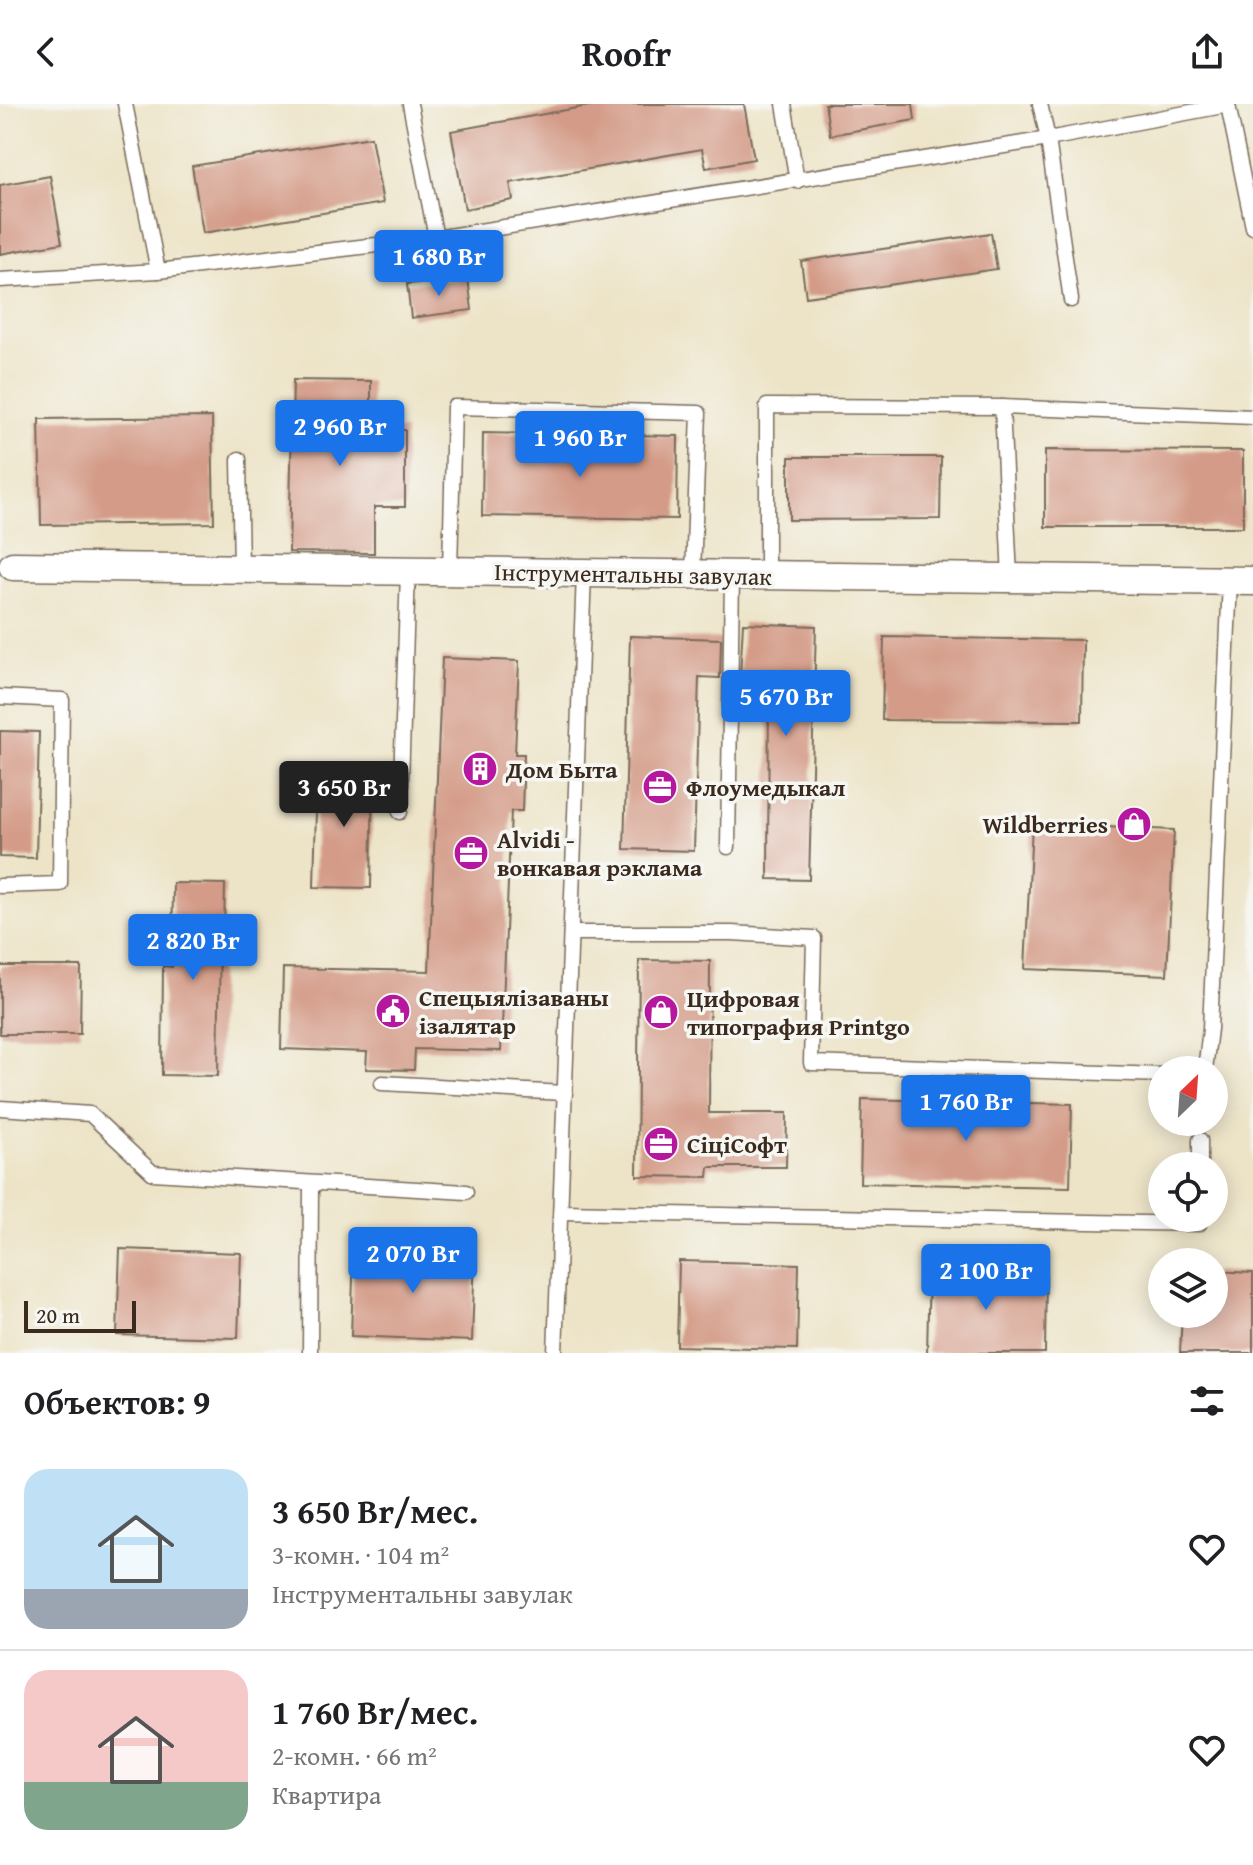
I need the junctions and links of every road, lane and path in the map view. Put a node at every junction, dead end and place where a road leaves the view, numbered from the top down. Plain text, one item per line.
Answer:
1 (125, 104) edge
2 (410, 104) edge
3 (784, 104) edge
4 (1040, 104) edge
5 (1048, 139) junction
6 (797, 181) junction
7 (1253, 226) edge
8 (436, 238) junction
9 (158, 271) junction
10 (0, 280) edge
11 (1071, 300) dead end
12 (1002, 407) junction
13 (1253, 417) edge
14 (239, 459) dead end
15 (7, 566) edge
16 (241, 568) junction
17 (408, 571) junction
18 (450, 571) junction
19 (584, 573) junction
20 (693, 574) junction
21 (767, 575) junction
22 (732, 576) junction
23 (1010, 578) junction
24 (1242, 581) edge
25 (0, 697) edge
26 (400, 812) dead end
27 (728, 847) dead end
28 (0, 886) edge
29 (571, 933) junction
30 (1207, 1056) edge
31 (1148, 1075) edge
32 (382, 1083) dead end
33 (565, 1093) junction
34 (0, 1108) edge
35 (1200, 1140) dead end
36 (1200, 1152) edge
37 (311, 1185) junction
38 (466, 1192) dead end
39 (561, 1212) junction
40 (1148, 1223) edge
41 (310, 1353) edge
42 (555, 1353) edge

1 - 9 lane
2 - 8 lane
3 - 6 lane
4 - 5 lane
5 - 6 lane
5 - 7 lane
5 - 11 lane
6 - 8 lane
8 - 9 lane
9 - 10 lane
12 - 13 lane
12 - 21 lane
12 - 23 lane
14 - 16 lane
15 - 16 street, Інструментальны завулак
16 - 17 street, Інструментальны завулак
17 - 18 street, Інструментальны завулак
17 - 26 lane
18 - 19 street, Інструментальны завулак
18 - 20 lane
19 - 20 street, Інструментальны завулак
19 - 29 lane
20 - 22 street, Інструментальны завулак
21 - 22 street, Інструментальны завулак
21 - 23 street, Інструментальны завулак
22 - 27 lane
23 - 24 street, Інструментальны завулак
24 - 30 lane
25 - 28 lane
29 - 31 lane
29 - 33 lane
32 - 33 lane
33 - 39 lane
34 - 37 lane
35 - 36 lane
37 - 38 lane
37 - 41 lane
39 - 40 lane
39 - 42 lane

